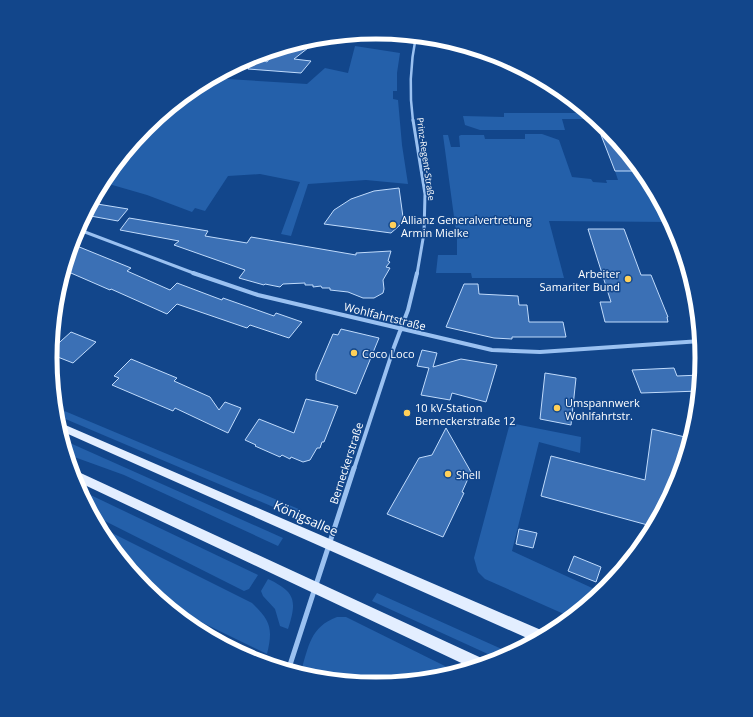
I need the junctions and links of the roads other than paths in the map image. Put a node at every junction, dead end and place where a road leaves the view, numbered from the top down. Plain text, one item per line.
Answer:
1 (415, 42) edge
2 (83, 232) edge
3 (402, 329) junction
4 (695, 341) edge
5 (65, 428) edge
6 (80, 478) edge
7 (330, 545) junction
8 (316, 588) junction
9 (536, 635) edge
10 (475, 662) edge
11 (290, 666) edge

1 - 3 street, Prinz-Regent-Straße
2 - 3 street, Wohlfahrtstraße
3 - 4 street, Wohlfahrtstraße
3 - 7 street, Berneckerstraße
5 - 7 main road, Königsallee
6 - 8 main road
7 - 8 street, Berneckerstraße
7 - 9 main road, Königsallee
8 - 10 main road
8 - 11 street, Berneckerstraße

